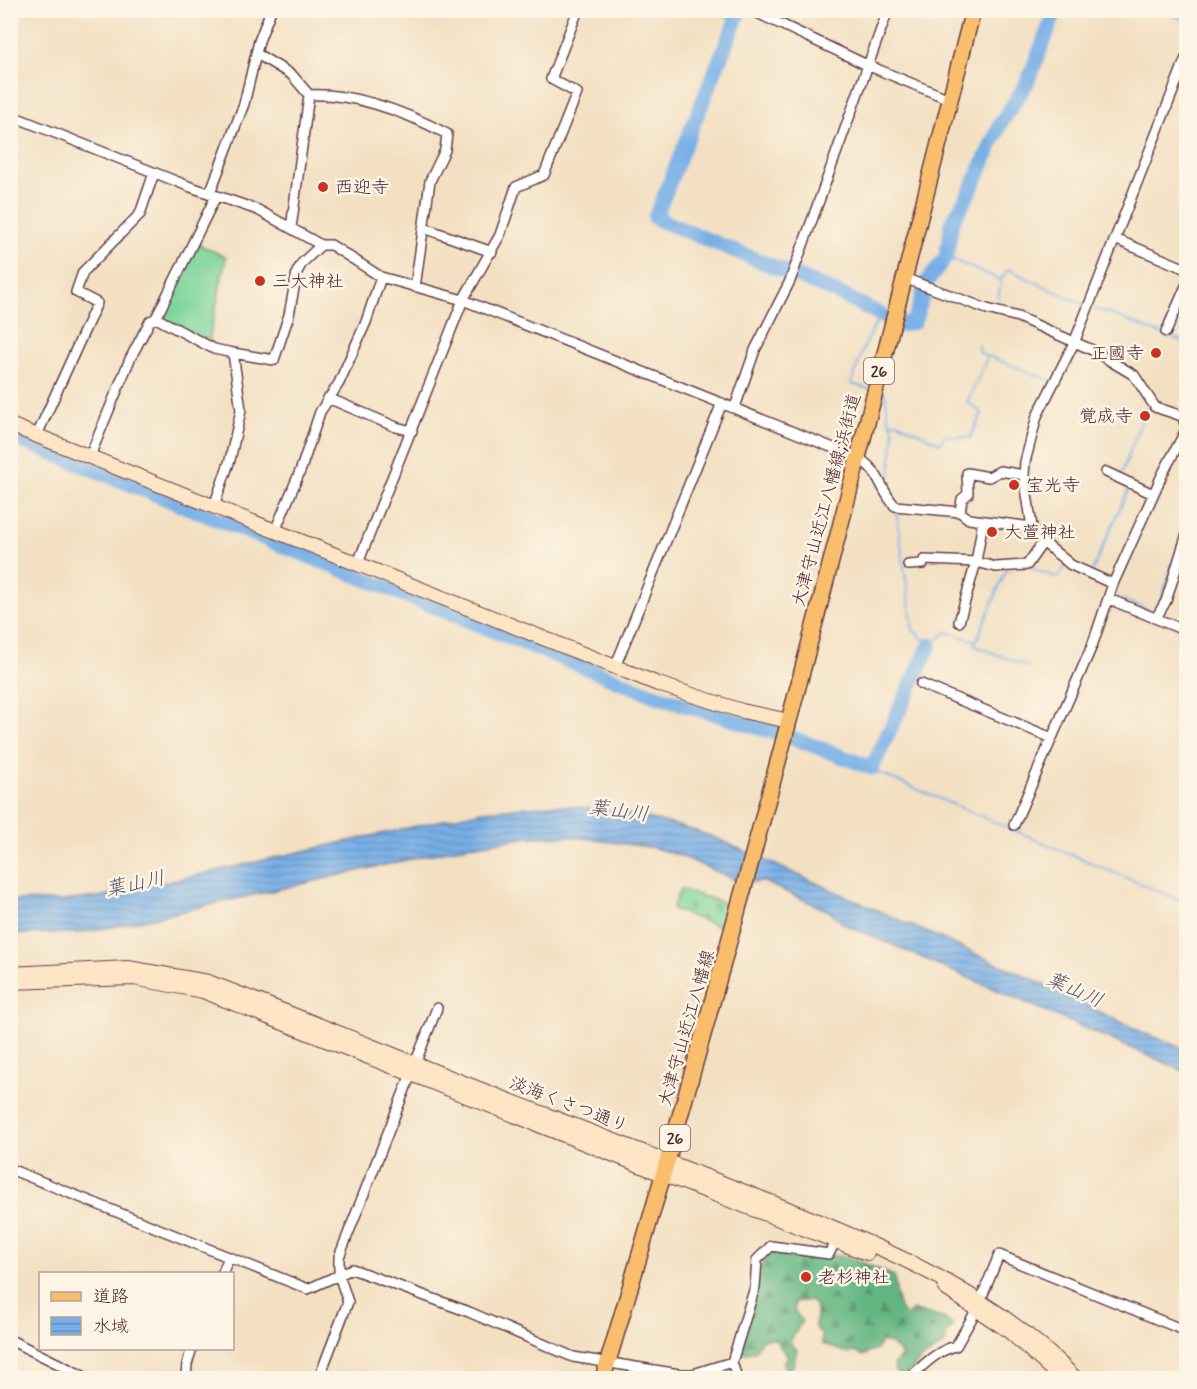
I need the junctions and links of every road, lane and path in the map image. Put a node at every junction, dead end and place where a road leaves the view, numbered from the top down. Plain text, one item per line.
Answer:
1 (271, 10) edge
2 (579, 10) edge
3 (751, 10) edge
4 (888, 10) edge
5 (973, 10) edge
6 (257, 54) junction
7 (1186, 58) edge
8 (867, 65) junction
9 (309, 95) junction
10 (949, 99) junction
11 (10, 115) edge
12 (154, 173) junction
13 (213, 195) junction
14 (291, 228) junction
15 (424, 228) junction
16 (1115, 239) junction
17 (321, 245) junction
18 (492, 252) junction
19 (1186, 269) edge
20 (381, 277) junction
21 (904, 278) junction
22 (1186, 286) edge
23 (415, 287) junction
24 (463, 300) junction
25 (156, 318) junction
26 (1166, 332) dead end
27 (1074, 343) junction
28 (233, 353) junction
29 (328, 398) junction
30 (722, 403) junction
31 (735, 407) junction
32 (10, 424) edge
33 (412, 431) junction
34 (1186, 432) edge
35 (37, 435) junction
36 (90, 456) junction
37 (856, 457) junction
38 (1106, 472) dead end
39 (1024, 475) junction
40 (1153, 494) junction
41 (214, 506) junction
42 (960, 512) junction
43 (983, 521) junction
44 (1032, 527) junction
45 (275, 531) junction
46 (1186, 537) edge
47 (1043, 542) junction
48 (976, 562) junction
49 (358, 563) junction
50 (908, 565) dead end
51 (1113, 584) junction
52 (1112, 600) junction
53 (1156, 618) junction
54 (958, 622) dead end
55 (1186, 631) edge
56 (615, 667) junction
57 (921, 684) dead end
58 (787, 730) junction
59 (1052, 738) junction
60 (1014, 825) dead end
61 (743, 895) joint
62 (10, 974) edge
63 (10, 982) edge
64 (437, 1008) dead end
65 (414, 1068) junction
66 (667, 1168) junction
67 (10, 1169) edge
68 (839, 1235) junction
69 (229, 1257) junction
70 (223, 1272) edge
71 (339, 1275) junction
72 (979, 1304) junction
73 (1186, 1331) edge
74 (10, 1340) edge
75 (191, 1350) edge
76 (732, 1362) junction
77 (608, 1363) junction
78 (87, 1378) edge
79 (186, 1378) edge
80 (319, 1378) edge
81 (603, 1378) edge
82 (737, 1378) edge
83 (909, 1378) edge
84 (1061, 1378) edge
85 (1075, 1378) edge

1 - 6 street
2 - 18 street
3 - 8 street
4 - 8 street
5 - 10 main road, 大津守山近江八幡線;浜街道 / 26
6 - 9 street
6 - 13 street
7 - 16 street
8 - 10 street
8 - 31 street
9 - 14 street
9 - 15 street
10 - 21 main road, 大津守山近江八幡線;浜街道 / 26
11 - 12 street
12 - 13 street
12 - 35 street
13 - 14 street
13 - 25 street
14 - 17 street
15 - 18 street
15 - 23 street
16 - 19 street
16 - 27 street
17 - 20 street
17 - 28 street
18 - 24 street
20 - 23 street
20 - 29 street
21 - 27 street
21 - 37 main road, 大津守山近江八幡線;浜街道 / 26
22 - 26 street
23 - 24 street
24 - 30 street
24 - 33 street
25 - 28 street
25 - 36 street
27 - 34 street
27 - 39 street
28 - 41 street
29 - 33 street
29 - 45 street
30 - 31 street
30 - 56 street
31 - 37 street
32 - 35 street
33 - 49 street
34 - 40 street
35 - 36 street
36 - 41 street
37 - 42 street
37 - 58 main road, 大津守山近江八幡線;浜街道 / 26
38 - 40 street
39 - 42 street
39 - 44 street
40 - 51 street
41 - 45 street
42 - 43 street
43 - 44 street
43 - 48 street
44 - 47 street
45 - 49 street
46 - 53 street
47 - 48 street
47 - 51 street
48 - 50 street
48 - 54 street
49 - 56 street
51 - 52 street
52 - 53 street
52 - 59 street
53 - 55 street
56 - 58 street
57 - 59 street
58 - 61 main road, 大津守山近江八幡線;浜街道 / 26
59 - 60 street
61 - 66 main road, 大津守山近江八幡線 / 26
62 - 65 street, 淡海くさつ通り
63 - 65 street, 淡海くさつ通り
64 - 65 street
65 - 66 street, 淡海くさつ通り
65 - 71 street
66 - 68 street, 淡海くさつ通り
66 - 77 main road, 大津守山近江八幡線 / 26
67 - 69 street
68 - 72 street, 淡海くさつ通り
68 - 76 street
69 - 70 street
69 - 71 street
71 - 77 street
71 - 80 street
72 - 73 street
72 - 83 street
72 - 84 street, 淡海くさつ通り
72 - 85 street, 淡海くさつ通り
74 - 78 street
75 - 79 street
76 - 77 street
76 - 82 street
77 - 81 main road, 大津守山近江八幡線 / 26

